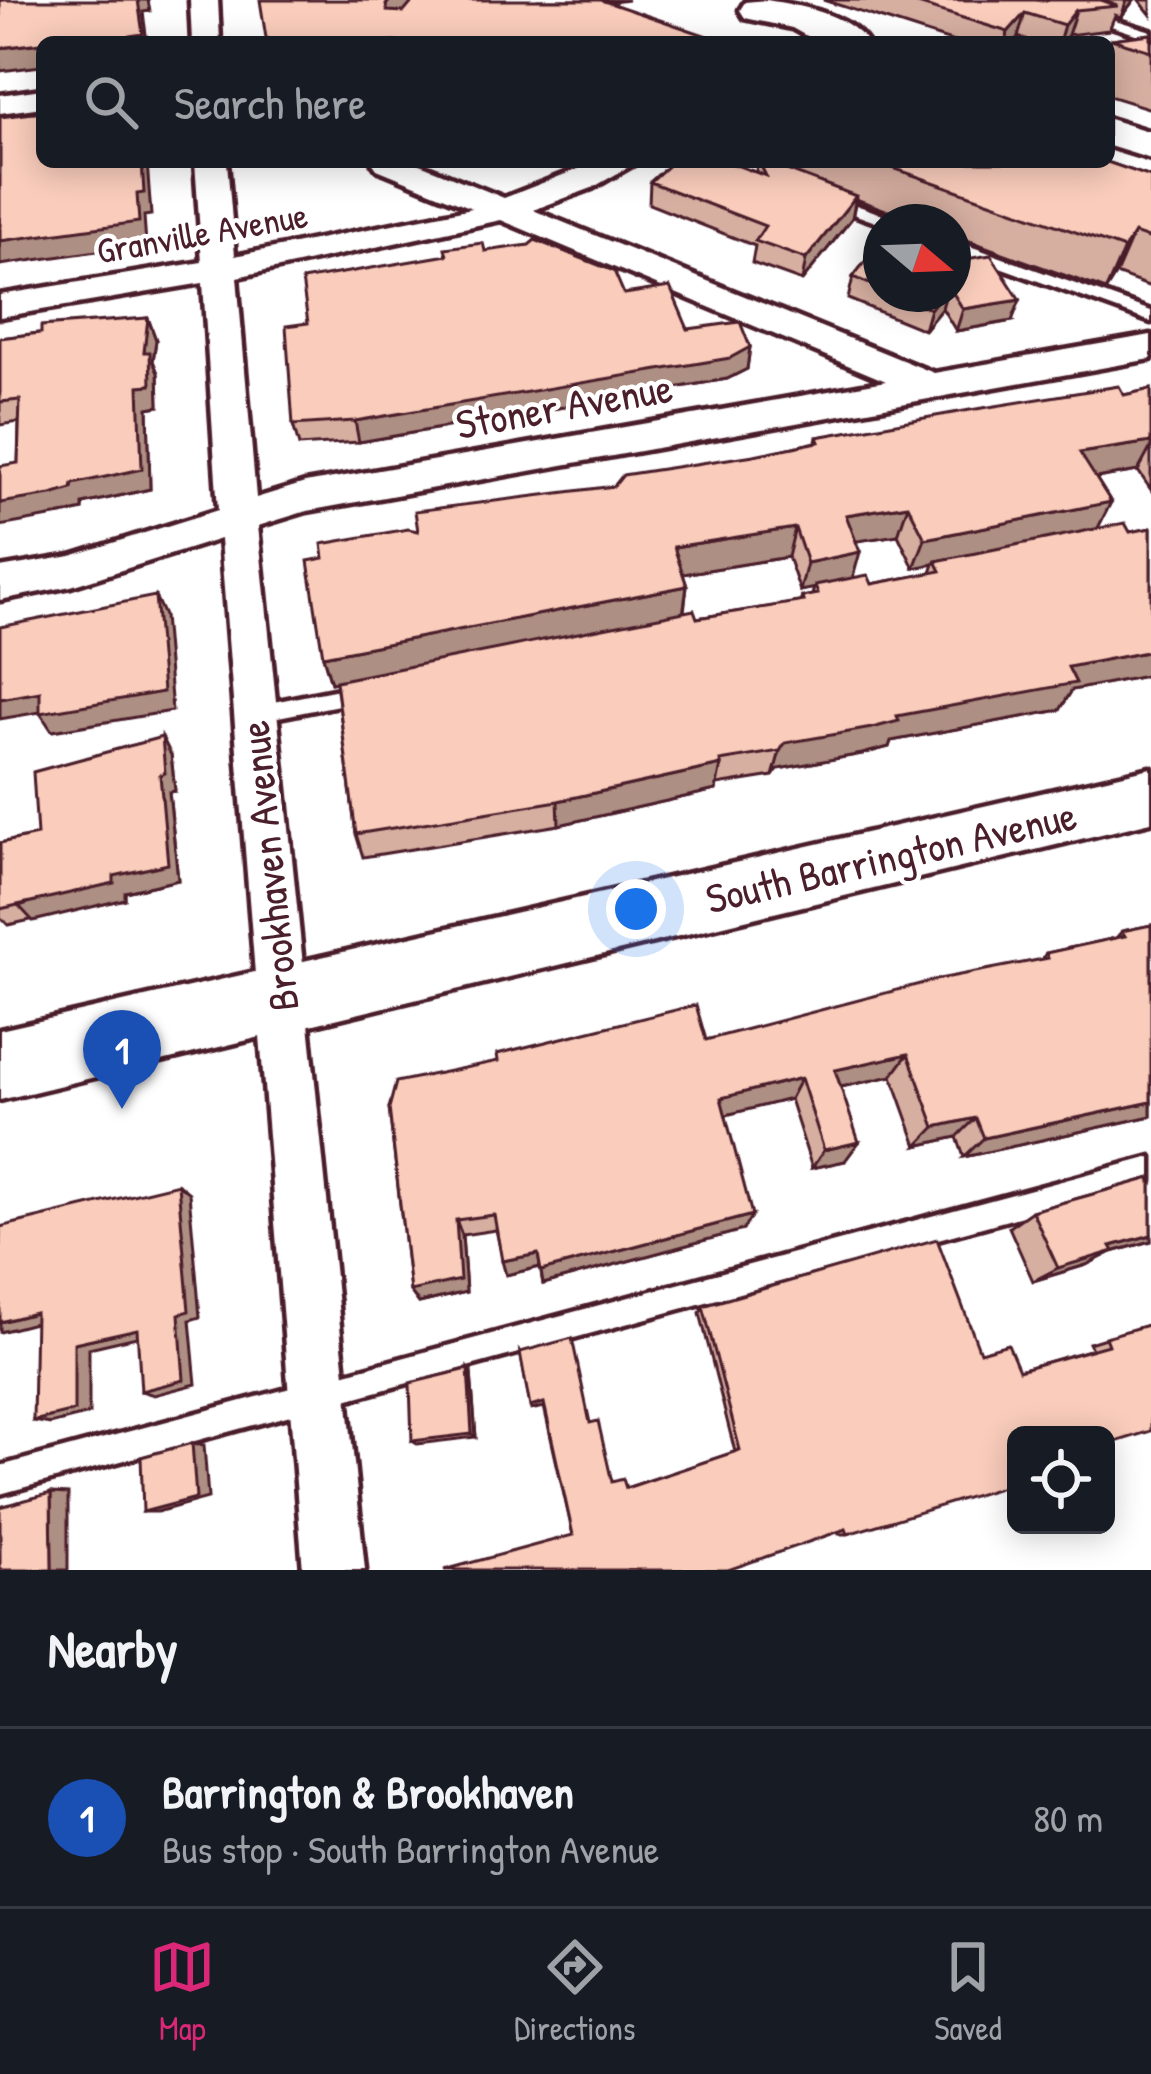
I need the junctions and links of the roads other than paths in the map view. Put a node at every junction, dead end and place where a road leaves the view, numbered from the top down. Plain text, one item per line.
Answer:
1 (204, 0) edge
2 (1036, 0) edge
3 (773, 27) edge
4 (1151, 35) edge
5 (206, 36) edge
6 (836, 36) edge
7 (36, 99) edge
8 (0, 104) edge
9 (1115, 138) edge
10 (1151, 147) edge
11 (211, 168) edge
12 (403, 168) edge
13 (606, 168) edge
14 (1108, 168) edge
15 (1151, 182) edge
16 (807, 192) edge
17 (511, 210) junction
18 (863, 212) edge
19 (971, 252) edge
20 (216, 272) junction
21 (0, 306) edge
22 (1151, 317) edge
23 (1151, 346) edge
24 (932, 386) junction
25 (240, 518) junction
26 (0, 584) edge
27 (386, 688) edge
28 (253, 715) junction
29 (1151, 795) edge
30 (281, 1000) junction
31 (0, 1065) edge
32 (1151, 1168) edge
33 (320, 1396) junction
34 (0, 1480) edge
35 (334, 1570) edge

1 - 5 street
2 - 4 lane
3 - 6 street
7 - 8 street
9 - 10 street
11 - 20 street, Brookhaven Avenue
12 - 17 street
13 - 17 street, Granville Avenue
14 - 15 street
16 - 18 lane
17 - 20 street, Granville Avenue
17 - 24 street
19 - 22 lane
20 - 21 street, Granville Avenue
20 - 25 street, Brookhaven Avenue
23 - 24 street, Stoner Avenue
24 - 25 street, Stoner Avenue
25 - 26 street, Stoner Avenue
25 - 28 street, Brookhaven Avenue
27 - 28 lane
28 - 30 street, Brookhaven Avenue
29 - 30 street, South Barrington Avenue
30 - 31 street, South Barrington Avenue
30 - 33 street, Brookhaven Avenue
32 - 33 lane
33 - 34 lane
33 - 35 street, Brookhaven Avenue

